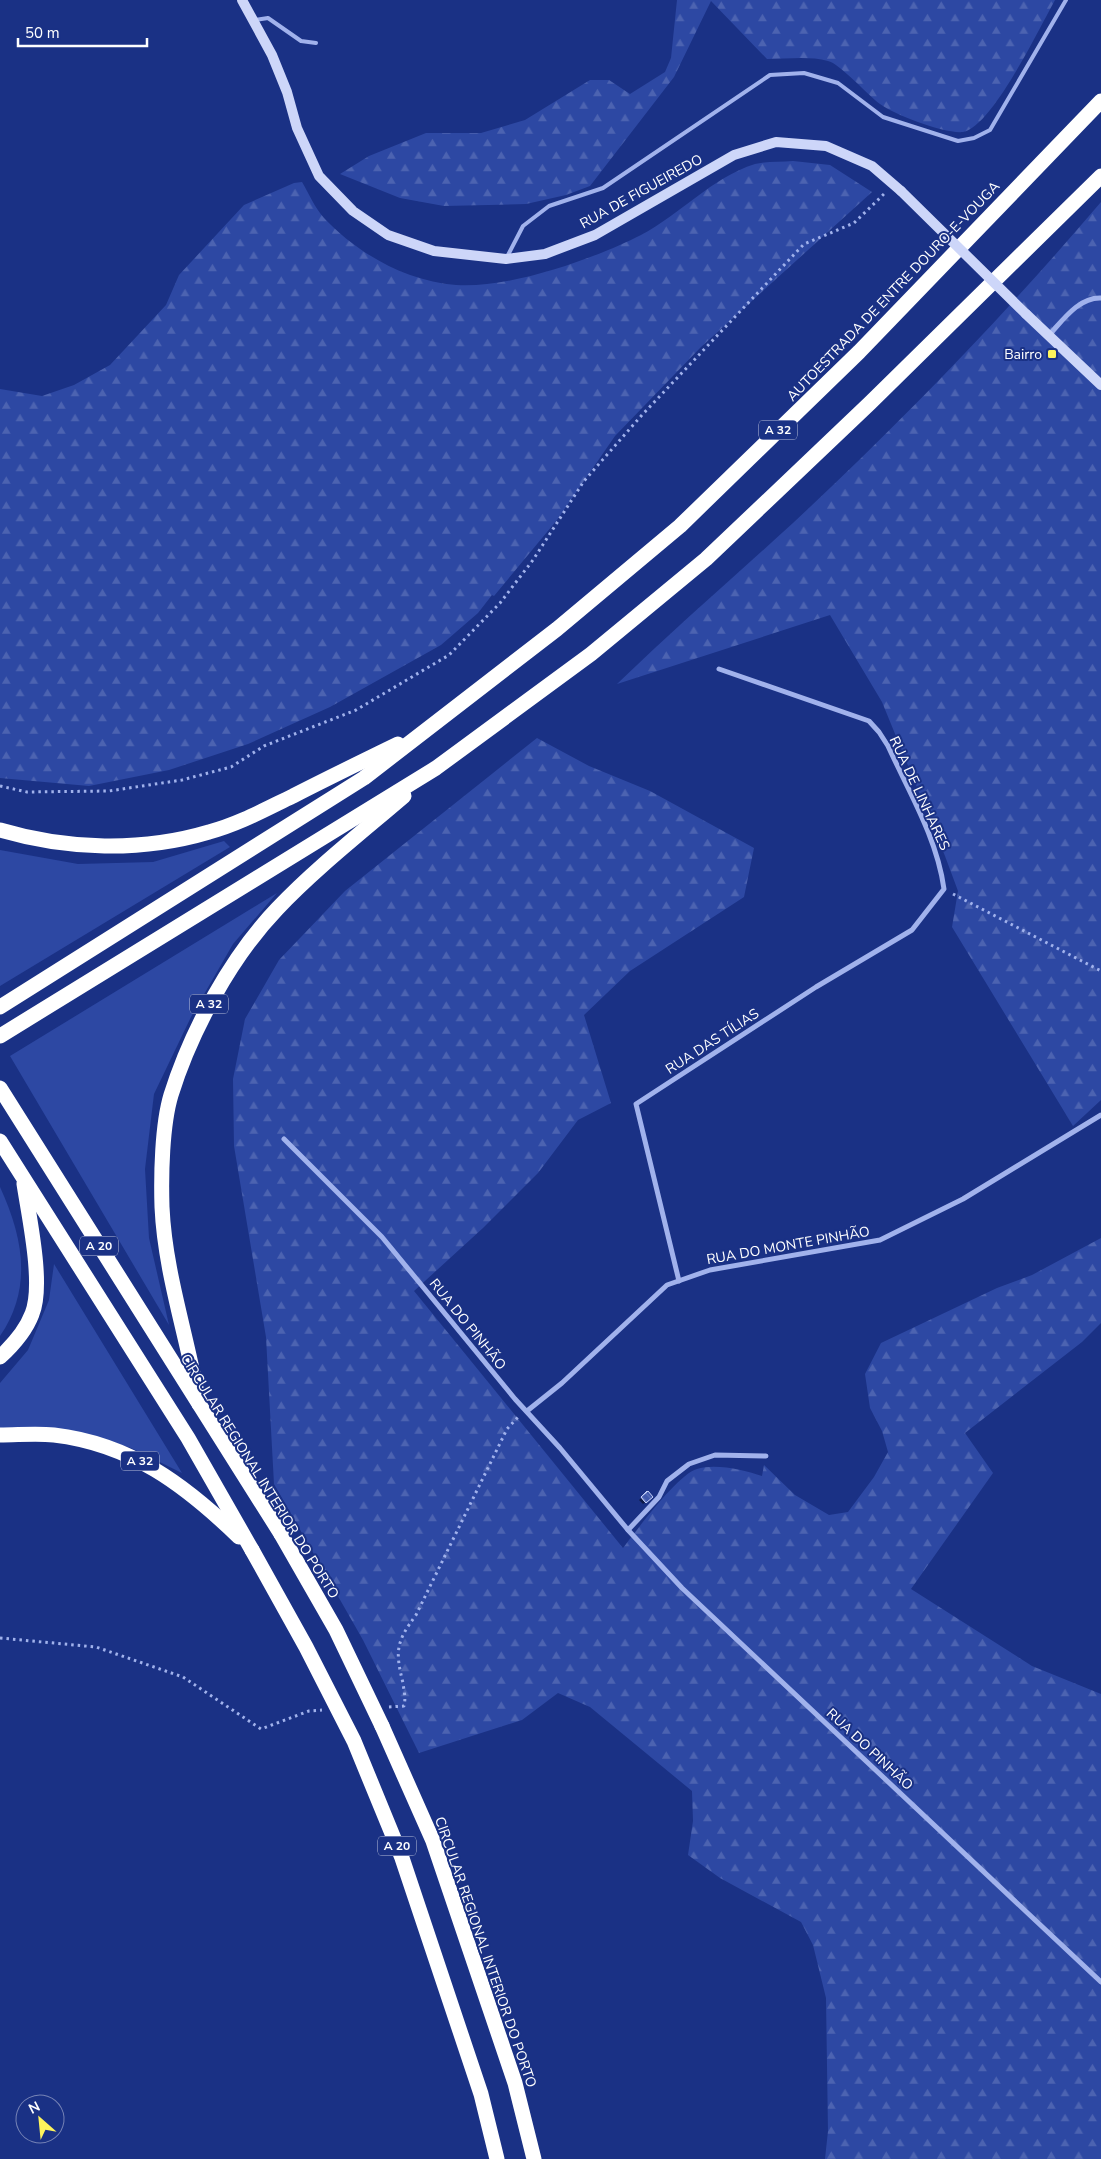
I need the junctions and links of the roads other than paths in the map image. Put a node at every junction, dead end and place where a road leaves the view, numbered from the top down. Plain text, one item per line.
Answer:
1 (242, 0) edge
2 (1066, 0) edge
3 (253, 21) junction
4 (316, 43) dead end
5 (1101, 101) edge
6 (1101, 176) edge
7 (506, 259) junction
8 (1101, 298) edge
9 (1049, 335) junction
10 (1101, 385) edge
11 (719, 669) dead end
12 (428, 728) junction
13 (436, 768) junction
14 (0, 830) edge
15 (944, 890) joint
16 (0, 1007) edge
17 (0, 1036) edge
18 (0, 1088) edge
19 (1101, 1115) edge
20 (284, 1139) dead end
21 (0, 1141) edge
22 (23, 1178) junction
23 (679, 1281) junction
24 (0, 1357) edge
25 (199, 1404) junction
26 (527, 1411) junction
27 (0, 1435) edge
28 (766, 1456) dead end
29 (628, 1530) junction
30 (252, 1550) junction
31 (1101, 1982) edge
32 (497, 2159) edge
33 (534, 2159) edge

1 - 3 street, RUA DE FIGUEIREDO
2 - 7 lane
3 - 4 lane
3 - 7 street, RUA DE FIGUEIREDO
5 - 12 highway, AUTOESTRADA DE ENTRE DOURO-E-VOUGA / A 32
6 - 13 highway, A 32
7 - 9 street, RUA DE FIGUEIREDO, bridge
8 - 9 street
9 - 10 street, RUA DE FIGUEIREDO
11 - 15 street, RUA DE LINHARES
12 - 14 highway, A 32
12 - 16 highway, A 32
13 - 17 highway, A 32
13 - 25 highway, A 32
15 - 23 street, RUA DAS TÍLIAS
18 - 25 highway, CIRCULAR REGIONAL INTERIOR DO PORTO / A 20
19 - 23 street, RUA DO MONTE PINHÃO
20 - 26 street, RUA DO PINHÃO
21 - 22 highway, A 20
22 - 24 highway
22 - 30 highway, A 20
23 - 26 street, RUA DO MONTE PINHÃO
25 - 33 highway, CIRCULAR REGIONAL INTERIOR DO PORTO / A 20, bridge
26 - 29 street, RUA DO PINHÃO
27 - 30 highway, A 32
28 - 29 street
29 - 31 street, RUA DO PINHÃO
30 - 32 highway, A 20, bridge

